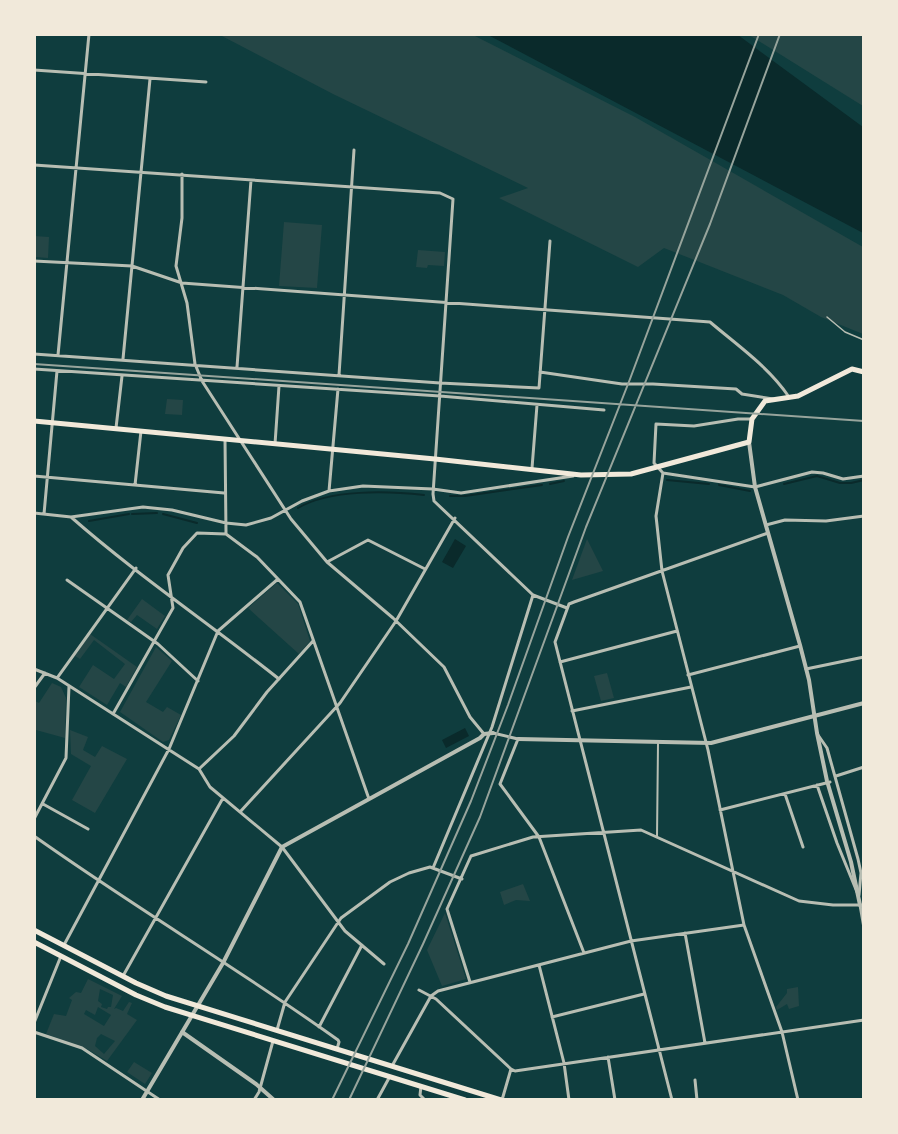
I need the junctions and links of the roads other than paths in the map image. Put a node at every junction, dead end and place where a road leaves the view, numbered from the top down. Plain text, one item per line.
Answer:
1 (89, 34) edge
2 (34, 70) edge
3 (85, 75) junction
4 (150, 79) junction
5 (206, 82) dead end
6 (354, 150) dead end
7 (34, 165) edge
8 (76, 168) junction
9 (142, 171) junction
10 (182, 174) junction
11 (251, 180) junction
12 (351, 187) junction
13 (550, 241) dead end
14 (34, 261) edge
15 (68, 263) junction
16 (132, 266) junction
17 (182, 283) junction
18 (244, 287) junction
19 (344, 295) junction
20 (447, 303) junction
21 (544, 309) junction
22 (827, 317) dead end
23 (864, 340) edge
24 (34, 354) edge
25 (58, 355) junction
26 (123, 359) junction
27 (195, 364) junction
28 (237, 367) junction
29 (34, 369) edge
30 (57, 371) junction
31 (540, 372) junction
32 (864, 372) edge
33 (339, 375) junction
34 (122, 376) junction
35 (202, 381) junction
36 (441, 383) junction
37 (279, 386) junction
38 (338, 389) junction
39 (440, 396) junction
40 (790, 398) junction
41 (774, 400) junction
42 (537, 405) junction
43 (604, 410) dead end
44 (752, 419) junction
45 (34, 421) edge
46 (52, 423) junction
47 (116, 428) junction
48 (141, 432) junction
49 (225, 439) junction
50 (240, 441) junction
51 (750, 442) junction
52 (275, 444) junction
53 (333, 449) junction
54 (435, 459) junction
55 (657, 467) junction
56 (532, 468) junction
57 (663, 473) junction
58 (581, 475) junction
59 (34, 476) edge
60 (864, 476) edge
61 (47, 477) junction
62 (135, 485) junction
63 (754, 487) junction
64 (433, 489) junction
65 (329, 490) junction
66 (224, 493) junction
67 (285, 511) junction
68 (34, 513) edge
69 (44, 514) junction
70 (864, 516) edge
71 (71, 517) junction
72 (455, 518) junction
73 (225, 523) junction
74 (766, 525) junction
75 (768, 533) junction
76 (226, 534) junction
77 (327, 562) junction
78 (136, 568) junction
79 (425, 569) junction
80 (662, 571) junction
81 (278, 579) junction
82 (67, 580) dead end
83 (533, 595) junction
84 (173, 599) junction
85 (106, 608) junction
86 (566, 608) junction
87 (396, 621) junction
88 (218, 631) junction
89 (677, 631) junction
90 (154, 641) junction
91 (313, 641) junction
92 (800, 645) junction
93 (864, 657) edge
94 (560, 662) junction
95 (34, 669) edge
96 (806, 669) junction
97 (45, 673) junction
98 (688, 675) junction
99 (57, 678) junction
100 (279, 679) junction
101 (198, 681) junction
102 (69, 686) junction
103 (691, 687) junction
104 (34, 688) edge
105 (864, 703) edge
106 (337, 706) junction
107 (572, 711) junction
108 (113, 714) junction
109 (814, 715) junction
110 (491, 733) junction
111 (817, 733) junction
112 (484, 734) junction
113 (516, 739) junction
114 (579, 741) junction
115 (658, 742) junction
116 (706, 744) junction
117 (169, 749) junction
118 (864, 767) edge
119 (199, 769) junction
120 (836, 776) junction
121 (830, 782) dead end
122 (817, 785) junction
123 (785, 794) junction
124 (223, 798) junction
125 (369, 799) junction
126 (43, 804) junction
127 (720, 810) junction
128 (240, 812) junction
129 (34, 819) edge
130 (88, 829) dead end
131 (604, 832) junction
132 (34, 836) edge
133 (539, 837) junction
134 (657, 837) junction
135 (282, 847) junction
136 (803, 847) dead end
137 (433, 868) junction
138 (734, 872) junction
139 (462, 879) junction
140 (99, 881) junction
141 (859, 896) junction
142 (862, 905) edge
143 (157, 919) junction
144 (338, 921) junction
145 (744, 925) junction
146 (864, 928) edge
147 (34, 930) edge
148 (685, 933) junction
149 (631, 941) junction
150 (34, 942) edge
151 (64, 945) junction
152 (362, 945) junction
153 (584, 953) junction
154 (61, 956) junction
155 (223, 963) junction
156 (384, 964) dead end
157 (539, 965) junction
158 (123, 976) junction
159 (470, 982) junction
160 (419, 990) dead end
161 (644, 993) junction
162 (431, 996) junction
163 (285, 1002) junction
164 (198, 1006) junction
165 (192, 1015) junction
166 (552, 1017) junction
167 (864, 1020) edge
168 (34, 1023) edge
169 (319, 1027) junction
170 (277, 1030) junction
171 (34, 1032) edge
172 (182, 1032) junction
173 (782, 1032) junction
174 (273, 1041) junction
175 (705, 1043) junction
176 (337, 1049) junction
177 (660, 1050) junction
178 (608, 1057) junction
179 (564, 1064) junction
180 (392, 1066) junction
181 (511, 1069) junction
182 (390, 1076) junction
183 (695, 1080) dead end
184 (422, 1085) junction
185 (260, 1088) junction
186 (148, 1090) junction
187 (142, 1100) edge
188 (160, 1100) edge
189 (254, 1100) edge
190 (274, 1100) edge
191 (377, 1100) edge
192 (425, 1100) edge
193 (465, 1100) edge
194 (501, 1100) edge
195 (569, 1100) edge
196 (615, 1100) edge
197 (672, 1100) edge
198 (698, 1100) edge
199 (798, 1100) edge

1 - 3 street
2 - 3 street
3 - 4 street
3 - 8 street
4 - 5 street
4 - 9 street
6 - 12 street
7 - 8 street
8 - 9 street
8 - 15 street
9 - 10 street
9 - 16 street
10 - 11 street
10 - 17 street
11 - 12 street
11 - 18 street
12 - 19 street
12 - 20 street
13 - 21 street
14 - 15 street
15 - 16 street
15 - 25 street
16 - 17 street
16 - 26 street
17 - 18 street
17 - 27 street
18 - 19 street
18 - 28 street
19 - 20 street
19 - 33 street
20 - 21 street
20 - 36 street
21 - 31 street
21 - 40 street
22 - 23 lane
24 - 25 street
25 - 26 street
26 - 27 street
27 - 28 street
27 - 35 street
28 - 33 street
29 - 30 street
30 - 34 street
30 - 46 street
31 - 36 street
31 - 41 street
32 - 40 main road
33 - 36 street
34 - 35 street
34 - 47 street
35 - 37 street
35 - 50 street
36 - 39 street
37 - 38 street
37 - 52 street
38 - 39 street
38 - 53 street
39 - 42 street
39 - 54 street
40 - 41 main road
41 - 44 main road
42 - 43 street
42 - 56 street
44 - 51 main road
44 - 55 street
45 - 46 main road
46 - 47 main road
46 - 61 street
47 - 48 main road
48 - 49 main road
48 - 62 street
49 - 50 main road
49 - 66 street
50 - 52 main road
50 - 67 street
51 - 55 main road
51 - 63 street
52 - 53 main road
53 - 54 main road
53 - 65 street
54 - 56 main road
54 - 64 street
55 - 57 street
55 - 58 main road
56 - 58 main road
57 - 63 street
57 - 80 street
58 - 64 street
59 - 61 street
60 - 63 street
61 - 62 street
61 - 69 street
62 - 66 street
63 - 74 street
64 - 65 street
64 - 72 street
65 - 67 street
66 - 73 street
67 - 73 street
67 - 77 street
68 - 69 street
69 - 71 street
70 - 74 street
71 - 73 street
71 - 78 street
72 - 79 street
72 - 83 street
73 - 76 street
74 - 75 street
75 - 80 street
75 - 92 street
76 - 81 street
76 - 84 street
77 - 79 street
77 - 87 street
78 - 84 street
78 - 85 street
79 - 87 street
80 - 86 street
80 - 89 street
81 - 88 street
81 - 91 street
82 - 85 street
83 - 86 street
83 - 110 street
84 - 88 street
84 - 90 street
85 - 90 street
85 - 99 street
86 - 94 street
87 - 106 street
87 - 112 street
88 - 100 street
88 - 101 street
89 - 94 street
89 - 98 street
90 - 101 street
90 - 108 street
91 - 100 street
91 - 106 street
92 - 96 street
92 - 98 street
93 - 96 street
94 - 107 street
95 - 97 street
96 - 109 street
97 - 99 street
97 - 104 street
98 - 103 street
99 - 102 street
100 - 119 street
101 - 117 street
102 - 108 street
102 - 126 street
103 - 107 street
103 - 116 street
105 - 109 street
106 - 125 street
106 - 128 street
107 - 114 street
108 - 117 street
109 - 111 street
109 - 116 street
110 - 112 street
110 - 113 street
110 - 137 street
111 - 120 street
111 - 141 street
112 - 125 street
113 - 114 street
113 - 133 street
114 - 115 street
114 - 131 street
115 - 116 street
115 - 134 street
116 - 127 street
117 - 119 street
117 - 140 street
118 - 120 street
119 - 124 street
120 - 141 street
121 - 122 street
122 - 123 street
122 - 141 street
123 - 127 street
123 - 136 street
124 - 128 street
124 - 143 street
125 - 135 street
126 - 129 street
126 - 130 street
127 - 138 street
128 - 135 street
131 - 133 street
131 - 134 street
131 - 149 street
132 - 140 street
133 - 139 street
133 - 153 street
134 - 138 street
135 - 144 street
135 - 155 street
137 - 139 street
137 - 144 street
138 - 142 street
138 - 145 street
139 - 159 street
140 - 143 street
140 - 151 street
141 - 142 street
142 - 146 street
143 - 155 street
143 - 158 street
144 - 152 street
144 - 163 street
145 - 148 street
145 - 173 street
147 - 151 main road
148 - 149 street
148 - 175 street
149 - 153 street
149 - 161 street
150 - 154 main road
151 - 158 main road
152 - 156 street
152 - 169 street
153 - 157 street
154 - 165 main road
154 - 168 street
155 - 163 street
155 - 164 street
157 - 159 street
157 - 166 street
158 - 164 main road
159 - 162 street
160 - 162 street
161 - 166 street
161 - 177 street
162 - 180 street
162 - 181 street
163 - 169 street
163 - 170 street
164 - 165 street
164 - 170 main road
165 - 172 street
165 - 174 main road
166 - 179 street
167 - 173 street
169 - 176 street
170 - 176 main road
171 - 186 street
172 - 185 street
172 - 186 street
173 - 175 street
173 - 199 street
174 - 182 main road
174 - 185 street
175 - 177 street
176 - 180 main road
177 - 178 street
177 - 197 street
178 - 179 street
178 - 196 street
179 - 181 street
179 - 195 street
180 - 194 main road
181 - 194 street
182 - 184 main road
182 - 191 street
183 - 198 street
184 - 192 street
184 - 193 main road
185 - 189 street
185 - 190 street
186 - 187 street
186 - 188 street

